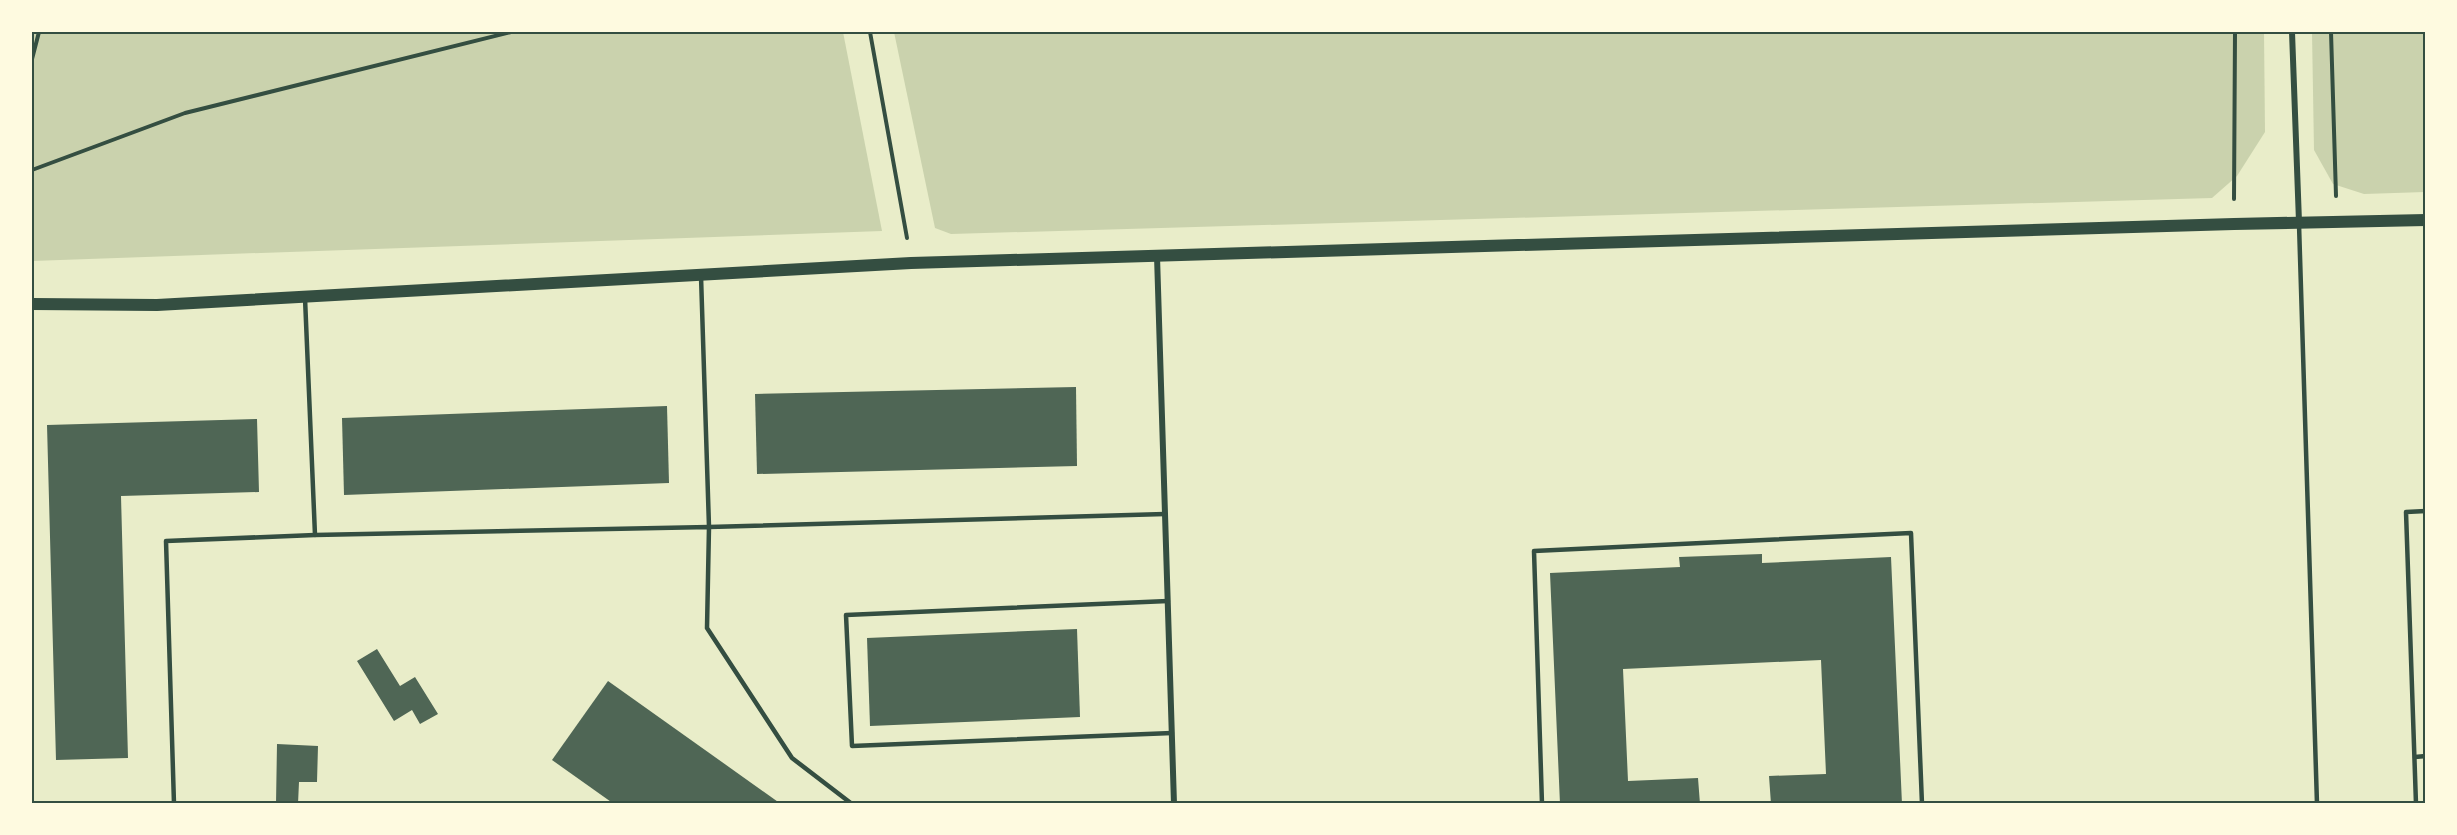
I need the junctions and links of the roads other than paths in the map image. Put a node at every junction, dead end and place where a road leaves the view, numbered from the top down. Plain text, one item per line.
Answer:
1 (2292, 32) edge
2 (2426, 220) edge
3 (2299, 222) junction
4 (1157, 255) junction
5 (701, 274) junction
6 (304, 296) junction
7 (32, 304) edge
8 (2426, 511) edge
9 (1165, 514) junction
10 (709, 527) junction
11 (315, 536) junction
12 (1168, 601) junction
13 (1172, 733) junction
14 (2426, 756) edge
15 (2415, 757) junction
16 (174, 804) edge
17 (852, 804) edge
18 (1174, 804) edge
19 (1542, 804) edge
20 (1922, 804) edge
21 (2317, 804) edge
22 (2416, 804) edge

1 - 3 street
2 - 3 main road
3 - 4 main road
3 - 21 lane
4 - 5 main road
4 - 9 street
5 - 6 main road
5 - 10 lane
6 - 7 main road
6 - 11 lane
8 - 15 lane
9 - 10 lane
9 - 12 street
10 - 11 lane
10 - 17 lane
11 - 16 lane
12 - 13 street
12 - 13 lane
13 - 18 street
14 - 15 lane
15 - 22 lane
19 - 20 lane

